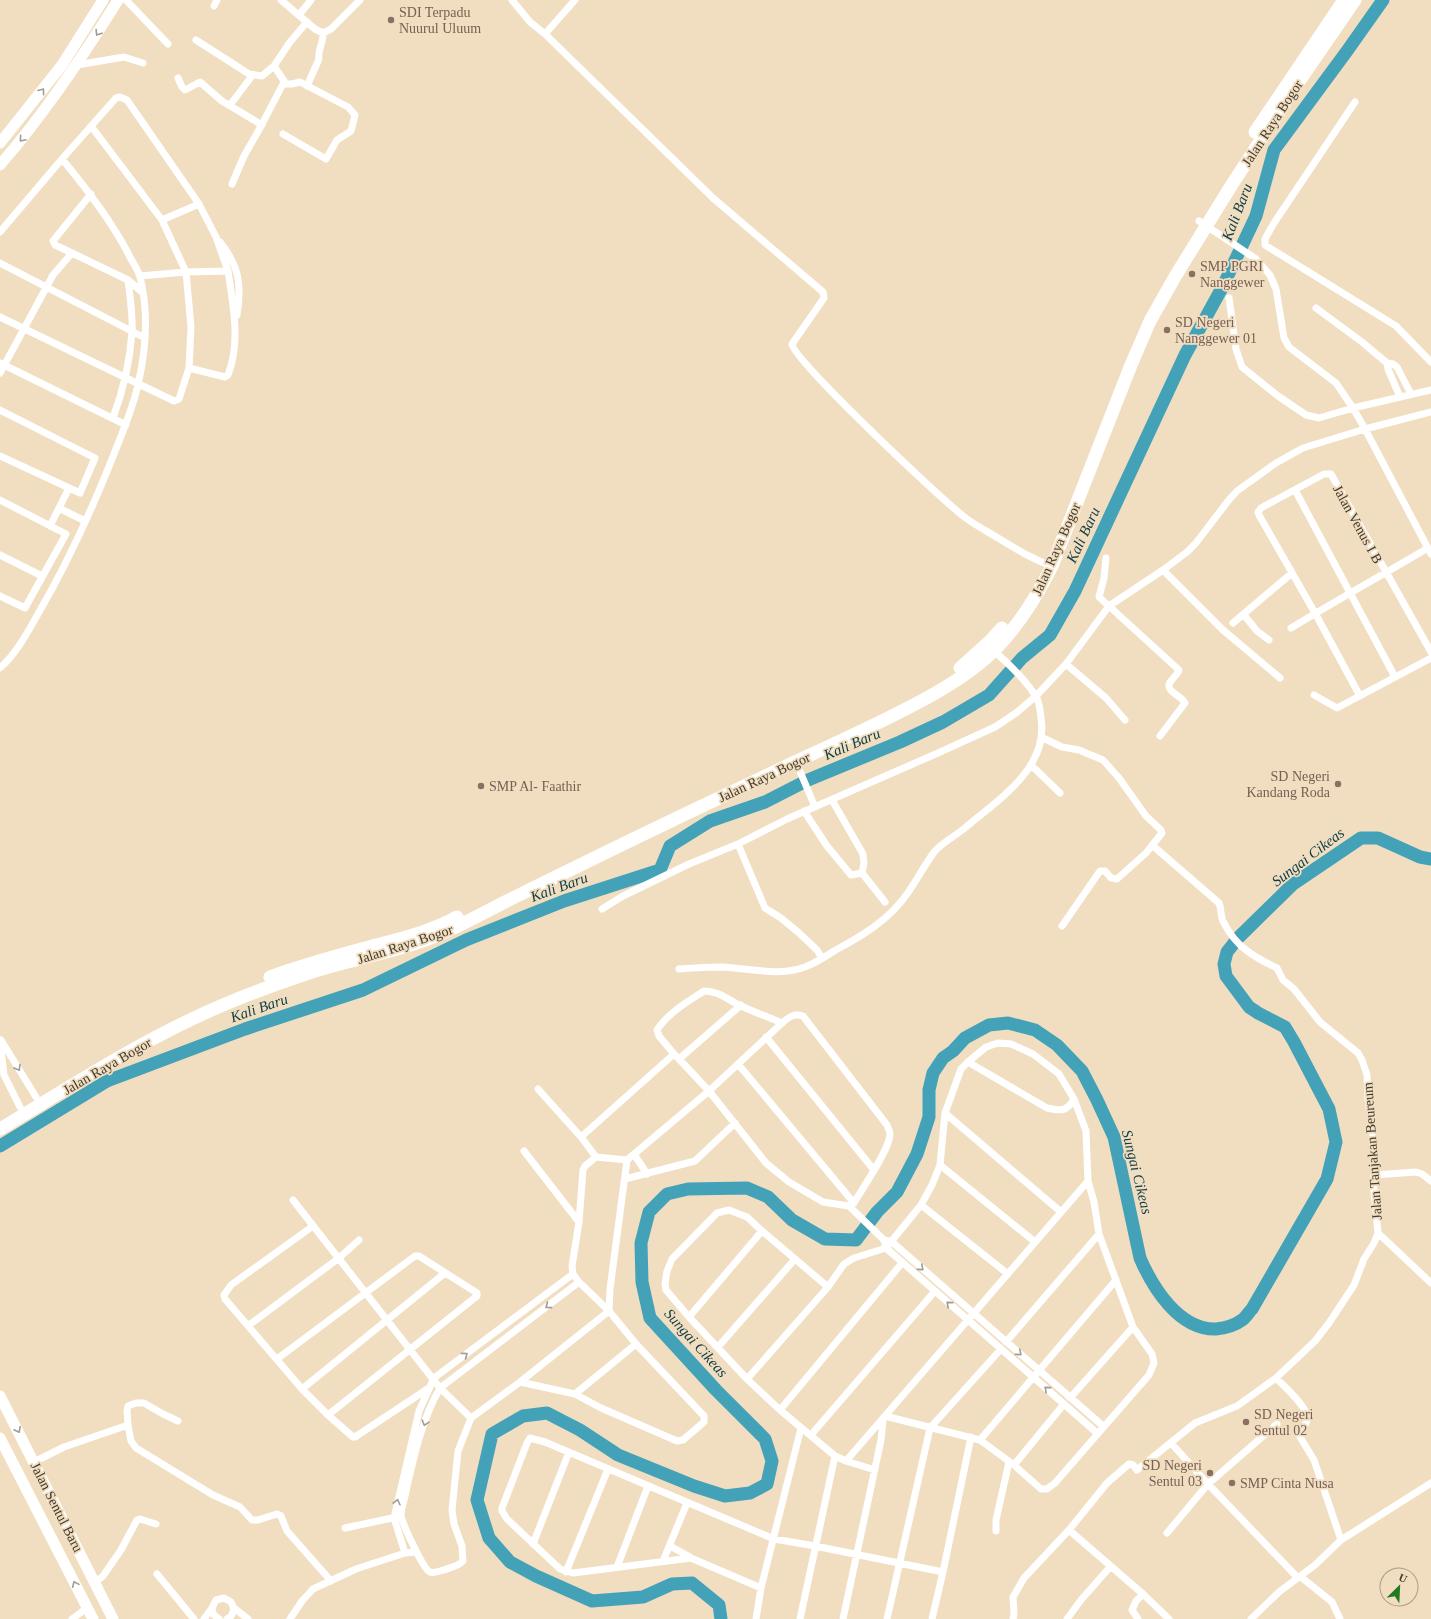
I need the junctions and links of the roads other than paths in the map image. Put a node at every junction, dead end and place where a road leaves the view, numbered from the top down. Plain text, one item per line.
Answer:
1 (102, 0) edge
2 (118, 0) edge
3 (126, 0) edge
4 (281, 0) edge
5 (311, 0) edge
6 (360, 0) edge
7 (512, 0) edge
8 (574, 0) edge
9 (1344, 0) edge
10 (1355, 0) edge
11 (299, 15) junction
12 (307, 22) junction
13 (323, 33) junction
14 (545, 34) junction
15 (196, 40) dead end
16 (168, 44) dead end
17 (143, 63) dead end
18 (77, 65) junction
19 (274, 66) junction
20 (252, 76) junction
21 (178, 78) dead end
22 (286, 84) junction
23 (307, 86) junction
24 (1355, 102) dead end
25 (230, 105) junction
26 (262, 125) junction
27 (91, 126) junction
28 (284, 134) dead end
29 (0, 143) edge
30 (62, 159) junction
31 (0, 165) edge
32 (232, 184) dead end
33 (91, 194) junction
34 (199, 204) junction
35 (162, 220) junction
36 (1207, 226) junction
37 (0, 232) edge
38 (216, 238) junction
39 (72, 253) junction
40 (0, 263) edge
41 (228, 271) junction
42 (186, 272) junction
43 (140, 276) junction
44 (128, 280) junction
45 (46, 288) junction
46 (142, 292) junction
47 (1229, 298) dead end
48 (1316, 308) dead end
49 (0, 317) edge
50 (235, 322) junction
51 (23, 329) junction
52 (132, 331) junction
53 (145, 338) junction
54 (1431, 362) edge
55 (1387, 363) junction
56 (2, 364) edge
57 (189, 368) junction
58 (0, 373) edge
59 (125, 377) junction
60 (138, 384) junction
61 (1431, 390) edge
62 (1411, 394) junction
63 (1400, 397) junction
64 (1353, 408) junction
65 (0, 410) edge
66 (1431, 412) edge
67 (113, 418) junction
68 (126, 425) junction
69 (1365, 429) junction
70 (0, 456) edge
71 (69, 488) junction
72 (1295, 490) junction
73 (0, 500) edge
74 (59, 508) junction
75 (85, 521) junction
76 (50, 526) junction
77 (1429, 551) edge
78 (0, 555) edge
79 (1106, 558) dead end
80 (1048, 565) junction
81 (1163, 570) junction
82 (1292, 573) junction
83 (1386, 573) junction
84 (42, 576) junction
85 (1350, 594) junction
86 (0, 596) edge
87 (1109, 606) junction
88 (1315, 613) junction
89 (1244, 615) junction
90 (1233, 623) dead end
91 (1291, 628) dead end
92 (1268, 640) dead end
93 (994, 651) junction
94 (1431, 652) edge
95 (1431, 658) edge
96 (1066, 664) junction
97 (0, 668) edge
98 (1396, 677) junction
99 (1280, 678) dead end
100 (1314, 695) dead end
101 (1036, 696) junction
102 (1360, 696) junction
103 (1125, 720) dead end
104 (1160, 736) dead end
105 (1043, 738) junction
106 (796, 762) junction
107 (1031, 765) junction
108 (1060, 793) dead end
109 (832, 800) junction
110 (815, 807) junction
111 (804, 812) junction
112 (738, 844) junction
113 (1152, 845) junction
114 (862, 873) junction
115 (885, 902) dead end
116 (602, 909) dead end
117 (1062, 926) dead end
118 (822, 958) junction
119 (679, 969) dead end
120 (741, 1006) junction
121 (782, 1023) junction
122 (766, 1037) junction
123 (0, 1040) edge
124 (677, 1057) junction
125 (968, 1062) junction
126 (738, 1064) junction
127 (70, 1082) junction
128 (538, 1089) dead end
129 (708, 1091) junction
130 (36, 1097) junction
131 (1074, 1100) junction
132 (20, 1107) junction
133 (945, 1112) junction
134 (0, 1119) edge
135 (735, 1123) junction
136 (0, 1129) edge
137 (581, 1137) junction
138 (524, 1151) dead end
139 (634, 1154) junction
140 (596, 1157) junction
141 (627, 1160) junction
142 (940, 1165) junction
143 (874, 1170) junction
144 (647, 1174) junction
145 (1374, 1175) junction
146 (625, 1179) junction
147 (1088, 1181) junction
148 (1431, 1181) edge
149 (293, 1200) dead end
150 (851, 1205) junction
151 (921, 1205) junction
152 (1061, 1212) junction
153 (579, 1222) junction
154 (313, 1226) junction
155 (762, 1231) junction
156 (1099, 1234) junction
157 (1378, 1234) junction
158 (359, 1240) dead end
159 (888, 1241) junction
160 (1035, 1242) junction
161 (886, 1248) junction
162 (339, 1258) junction
163 (795, 1259) junction
164 (902, 1263) junction
165 (445, 1273) junction
166 (573, 1274) junction
167 (1008, 1274) junction
168 (1116, 1280) junction
169 (579, 1282) junction
170 (1431, 1283) edge
171 (828, 1287) junction
172 (935, 1291) junction
173 (366, 1292) junction
174 (609, 1311) junction
175 (974, 1314) junction
176 (689, 1317) junction
177 (388, 1320) junction
178 (968, 1321) junction
179 (249, 1325) junction
180 (1133, 1327) junction
181 (1006, 1342) junction
182 (636, 1344) junction
183 (718, 1348) junction
184 (1001, 1349) junction
185 (410, 1350) junction
186 (277, 1359) junction
187 (1039, 1371) junction
188 (1033, 1377) junction
189 (434, 1378) junction
190 (1276, 1378) junction
191 (747, 1379) junction
192 (520, 1382) junction
193 (429, 1388) junction
194 (440, 1388) junction
195 (302, 1389) junction
196 (575, 1394) junction
197 (0, 1396) edge
198 (1070, 1398) junction
199 (406, 1403) junction
200 (1064, 1404) junction
201 (780, 1410) junction
202 (419, 1411) junction
203 (328, 1416) junction
204 (471, 1418) junction
205 (884, 1418) junction
206 (178, 1420) dead end
207 (1277, 1424) dead end
208 (128, 1425) junction
209 (1103, 1426) junction
210 (801, 1428) junction
211 (930, 1428) junction
212 (1097, 1433) junction
213 (811, 1435) junction
214 (971, 1437) junction
215 (0, 1438) edge
216 (980, 1440) junction
217 (1171, 1442) junction
218 (569, 1452) junction
219 (835, 1456) junction
220 (846, 1461) junction
221 (34, 1462) junction
222 (1011, 1464) junction
223 (608, 1469) junction
224 (875, 1470) junction
225 (17, 1472) junction
226 (1431, 1483) edge
227 (1208, 1484) junction
228 (648, 1486) junction
229 (47, 1489) junction
230 (30, 1498) junction
231 (687, 1503) junction
232 (401, 1516) junction
233 (394, 1518) junction
234 (156, 1524) dead end
235 (345, 1528) dead end
236 (1069, 1530) junction
237 (996, 1531) dead end
238 (1166, 1533) dead end
239 (774, 1539) junction
240 (1341, 1540) junction
241 (533, 1544) junction
242 (670, 1546) junction
243 (815, 1546) junction
244 (416, 1552) junction
245 (405, 1553) junction
246 (857, 1554) junction
247 (691, 1558) junction
248 (664, 1561) junction
249 (900, 1564) junction
250 (1110, 1567) junction
251 (617, 1568) junction
252 (566, 1572) junction
253 (943, 1572) junction
254 (157, 1574) dead end
255 (1299, 1578) junction
256 (331, 1581) junction
257 (94, 1584) junction
258 (761, 1588) junction
259 (1143, 1594) junction
260 (87, 1608) junction
261 (212, 1608) junction
262 (234, 1608) junction
263 (72, 1619) edge
264 (93, 1619) edge
265 (113, 1619) edge
266 (194, 1619) edge
267 (204, 1619) edge
268 (219, 1619) edge
269 (227, 1619) edge
270 (248, 1619) edge
271 (290, 1619) edge
272 (756, 1619) edge
273 (800, 1619) edge
274 (843, 1619) edge
275 (887, 1619) edge
276 (932, 1619) edge
277 (1013, 1619) edge
278 (1067, 1619) edge
279 (1138, 1619) edge
280 (1170, 1619) edge
281 (1251, 1619) edge
282 (1340, 1619) edge

29 -> 1 main road
2 -> 18 main road
3 - 16 street
4 - 11 street
5 - 11 street
6 - 13 street
7 - 14 street
8 - 14 street
9 - 36 highway, Jalan Raya Bogor
10 - 36 highway, Jalan Raya Bogor
11 - 12 street
12 - 13 street
12 - 19 street
13 - 23 street
14 - 80 street
15 - 20 street
17 - 18 street
18 -> 31 main road
19 - 20 street
19 - 22 street
20 - 25 street
21 - 25 street
22 - 23 street
22 - 26 street
23 - 28 street
24 - 54 street
25 - 26 street
26 - 32 street
27 - 30 street
27 - 34 street
27 - 35 street
30 - 33 street
30 - 37 street
33 - 39 street
33 - 43 street
34 - 35 street
34 - 38 street
35 - 42 street
36 - 64 street
36 - 80 highway, Jalan Raya Bogor
38 - 41 street
38 - 50 street
39 - 44 street
39 - 45 street
40 - 45 street
41 - 42 street
41 - 50 street
42 - 43 street
42 - 57 street
43 - 46 street
44 - 46 street
44 - 52 street
45 - 51 street
45 - 52 street
46 - 53 street
47 - 64 street
48 - 55 street
49 - 51 street
50 - 57 street
51 - 56 street
51 - 59 street
52 - 53 street
52 - 59 street
53 - 60 street
55 - 62 street
55 - 63 street
56 - 58 street
56 - 67 street
57 - 60 street
59 - 60 street
59 - 67 street
60 - 68 street
61 - 62 street
62 - 63 street
63 - 64 street
64 - 69 street
65 - 71 street
66 - 69 street
67 - 68 street
68 - 75 street
69 - 77 street
69 - 81 street
70 - 71 street
71 - 74 street
72 - 82 street
72 - 83 street, Jalan Venus I B
72 - 85 street
73 - 76 street
74 - 75 street
74 - 76 street
75 - 97 street
76 - 84 street
77 - 83 street
78 - 84 street
79 - 87 street
80 - 93 highway, Jalan Raya Bogor
80 - 127 highway, Jalan Raya Bogor
81 - 87 street
81 - 99 street
82 - 88 street
82 - 89 street
83 - 85 street
83 - 94 street, Jalan Venus I B
84 - 86 street
85 - 88 street
85 - 98 street
87 - 96 street
87 - 104 street
88 - 91 street
88 - 102 street
89 - 90 street
89 - 92 street
93 - 101 street
93 - 106 highway, Jalan Raya Bogor
95 - 98 street
96 - 101 street
96 - 103 street
98 - 102 street
100 - 102 street
101 - 105 street
101 - 109 street
105 - 107 street
105 - 113 street
106 - 110 street
106 - 127 highway, Jalan Raya Bogor
107 - 108 street
107 - 118 street
109 - 110 street
109 - 114 street
110 - 111 street
111 - 112 street
111 - 114 street
112 - 116 street
112 - 118 street
113 - 117 street
113 - 145 street, Jalan Tanjakan Beureum
114 - 115 street
118 - 119 street
120 - 121 street
120 - 124 street
120 - 124 street
121 - 122 street
121 - 143 street
122 - 126 street
122 - 143 street
123 -> 130 street
123 - 132 street
124 - 129 street
124 - 137 street
125 - 131 street
125 - 131 street
125 - 133 street
126 - 129 street
126 - 150 street
127 - 130 highway, Jalan Raya Bogor
127 - 136 highway, Jalan Raya Bogor
128 - 137 street
129 - 135 street
129 - 139 street
130 - 132 highway, Jalan Raya Bogor
131 - 147 street
132 - 134 highway, Jalan Raya Bogor
133 - 142 street
133 - 152 street
135 - 144 street
135 - 150 street
137 - 140 street
138 - 153 street
139 - 141 street
139 - 144 street
140 - 141 street
140 - 153 street
141 - 146 street
142 - 151 street
142 - 160 street
143 - 150 street
144 - 146 street
145 - 148 street
145 - 157 street, Jalan Tanjakan Beureum
146 - 174 street
147 - 152 street
147 - 156 street
149 - 154 street
150 - 159 street
151 - 159 street
151 - 167 street
152 - 160 street
153 - 166 street
154 - 162 street
154 - 179 street
155 - 163 street
155 - 176 street
155 - 176 street
156 - 168 street
156 - 181 street
157 - 170 street
157 - 190 street, Jalan Tanjakan Beureum
158 - 162 street
159 - 161 street
159 -> 175 street
160 - 167 street
161 - 164 street
161 - 171 street
162 - 173 street
162 - 179 street
163 - 171 street
163 - 183 street
164 - 172 street
164 - 201 street
165 - 173 street
165 - 177 street
165 - 185 street
166 - 169 street
189 -> 166 street
167 - 175 street
168 - 180 street
168 - 187 street
169 - 174 street
169 -> 194 street
171 - 191 street
178 -> 172 street
172 - 213 street
173 - 177 street
173 - 186 street
174 - 182 street
174 - 192 street
175 - 178 street
175 - 181 street
176 - 183 street
177 - 185 street
177 - 195 street
178 - 184 street
178 - 205 street
179 - 186 street
180 - 198 street
180 - 209 street
181 -> 187 street
182 - 196 street
182 - 196 street
183 - 191 street
184 - 188 street
184 - 211 street
185 - 189 street
185 - 203 street
186 - 195 street
187 - 188 street
187 - 198 street
200 -> 188 street
188 - 216 street
189 - 193 street
189 - 194 street
190 - 217 street, Jalan Tanjakan Beureum
190 - 240 street
191 - 201 street
192 - 196 street
192 - 204 street
193 - 199 street
193 - 202 street
194 - 204 street
194 -> 232 street
195 - 203 street
197 -> 221 main road, Jalan Sentul Baru
198 - 209 street
199 - 202 street
199 - 203 street
200 - 212 street
200 - 222 street
201 - 210 street
233 -> 202 street
204 - 244 street
205 - 211 street
205 - 220 street
205 - 224 street
206 - 208 street
207 - 227 street
208 - 221 street
208 - 256 street
209 - 212 street
210 - 213 street
210 - 239 street
211 - 214 street
211 - 249 street
212 - 222 street
213 - 219 street
214 - 216 street
214 - 253 street
215 - 225 main road, Jalan Sentul Baru
216 - 222 street
217 - 227 street
217 - 236 street, Jalan Tanjakan Beureum
218 - 223 street
218 - 241 street
218 - 241 street
219 - 220 street
219 - 243 street
220 - 224 street
221 - 225 main road
221 - 229 main road, Jalan Sentul Baru
222 - 237 street
223 - 228 street
223 - 252 street
224 - 246 street
225 - 230 main road, Jalan Sentul Baru
226 - 240 street
227 - 238 street
227 - 255 street
228 - 231 street
228 - 251 street
229 - 230 main road
229 - 257 main road, Jalan Sentul Baru
260 -> 230 main road, Jalan Sentul Baru
231 - 239 street
231 - 242 street
232 - 233 street
232 - 244 street
233 - 235 street
233 - 245 street
234 - 257 street
236 - 250 street
236 - 277 street
239 - 243 street
239 - 258 street
240 - 255 street
241 - 252 street
242 - 247 street
242 - 248 street
243 - 246 street
243 - 273 street
244 - 245 street
245 - 256 street
246 - 249 street
246 - 274 street
247 - 248 street
247 - 258 street
248 - 251 street
249 - 253 street
249 - 275 street
250 - 259 street
250 - 278 street
251 - 252 street
253 - 276 street
254 - 266 street
255 - 281 street
255 - 282 street
256 - 271 street
257 - 265 main road, Jalan Sentul Baru
258 - 272 street
259 - 279 street
259 - 280 street
260 - 263 street
260 - 264 main road, Jalan Sentul Baru
261 - 262 street
261 - 267 street
261 - 268 street
262 - 269 street
262 - 270 street

